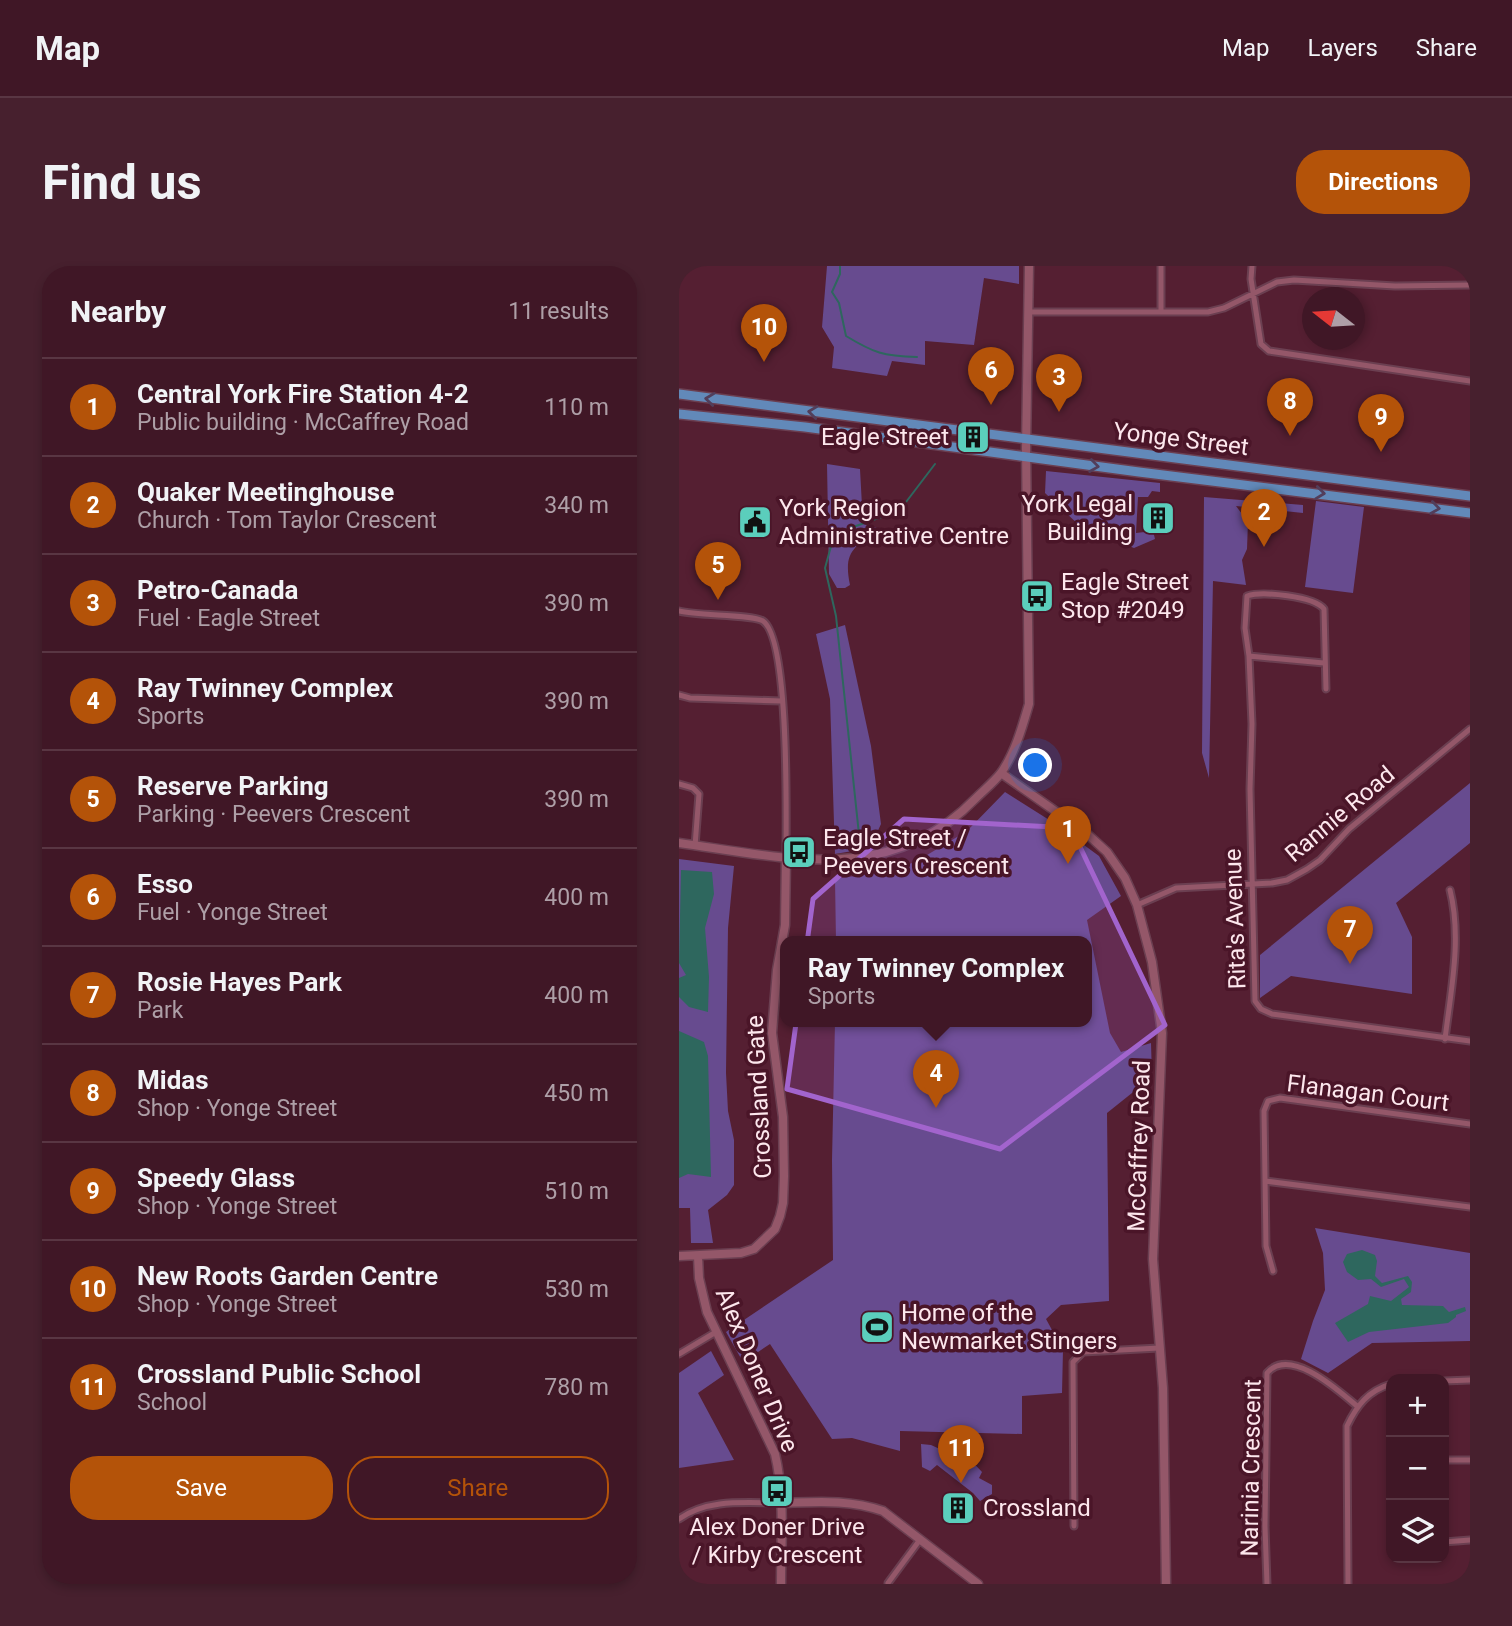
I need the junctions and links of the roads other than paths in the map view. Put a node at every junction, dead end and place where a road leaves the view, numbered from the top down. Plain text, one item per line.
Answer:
1 (1028, 266) edge
2 (1161, 266) edge
3 (1252, 266) edge
4 (1470, 285) edge
5 (1253, 294) junction
6 (1161, 311) junction
7 (1029, 312) junction
8 (1470, 381) edge
9 (679, 394) edge
10 (679, 414) edge
11 (1026, 439) junction
12 (1026, 456) junction
13 (1470, 496) edge
14 (1470, 513) edge
15 (679, 611) edge
16 (1249, 656) junction
17 (1324, 663) junction
18 (1326, 689) dead end
19 (679, 695) edge
20 (781, 701) junction
21 (1470, 729) edge
22 (1001, 773) junction
23 (679, 784) edge
24 (679, 843) edge
25 (695, 845) junction
26 (786, 857) junction
27 (1251, 886) junction
28 (1450, 890) dead end
29 (1137, 905) junction
30 (783, 936) edge
31 (780, 953) edge
32 (1445, 1039) junction
33 (1470, 1041) edge
34 (1470, 1124) edge
35 (1265, 1181) junction
36 (1470, 1207) edge
37 (679, 1256) edge
38 (698, 1256) junction
39 (1273, 1271) dead end
40 (716, 1332) junction
41 (1159, 1348) junction
42 (679, 1354) edge
43 (1470, 1380) edge
44 (1449, 1381) edge
45 (1386, 1386) edge
46 (1357, 1406) junction
47 (1449, 1460) edge
48 (1470, 1460) edge
49 (781, 1503) junction
50 (679, 1519) edge
51 (1074, 1526) dead end
52 (1470, 1540) edge
53 (919, 1541) junction
54 (1449, 1542) edge
55 (888, 1583) edge
56 (781, 1584) edge
57 (978, 1584) edge
58 (1166, 1584) edge
59 (1267, 1584) edge
60 (1348, 1584) edge

1 - 7 street
2 - 6 street
3 - 5 street
4 - 5 street
5 - 6 street
5 - 8 street
6 - 7 street
7 - 11 street
11 -> 9 main road, Yonge Street
10 - 12 main road, Yonge Street
11 - 12 street
11 - 13 main road, Yonge Street
12 -> 14 main road, Yonge Street
12 - 22 street
15 - 20 street
16 - 17 street
16 - 17 street, Rita's Avenue
16 - 27 street, Rita's Avenue
17 - 18 street
19 - 20 street
20 - 26 street
21 - 27 street, Rannie Road
22 - 26 street
22 - 29 street, McCaffrey Road
23 - 25 street
24 - 25 street
25 - 26 street
26 - 30 street, Crossland Gate
27 - 29 street, Rannie Road
27 - 32 street, Rita's Avenue
28 - 32 street
29 - 41 street, McCaffrey Road
31 - 38 street, Crossland Gate
32 - 33 street, Rita's Avenue
34 - 35 street, Flanagan Court
35 - 36 street
35 - 39 street, Flanagan Court
37 - 38 street, Crossland Gate
38 - 40 street, Alex Doner Drive
40 - 42 street
40 - 49 street, Alex Doner Drive
41 - 51 street
41 - 58 street, McCaffrey Road
43 - 44 street
45 - 46 street
46 - 59 street, Narinia Crescent
46 - 60 street
47 - 48 street
49 - 50 street
49 - 53 street
49 - 56 street, Alex Doner Drive
52 - 54 street
53 - 55 street
53 - 57 street

